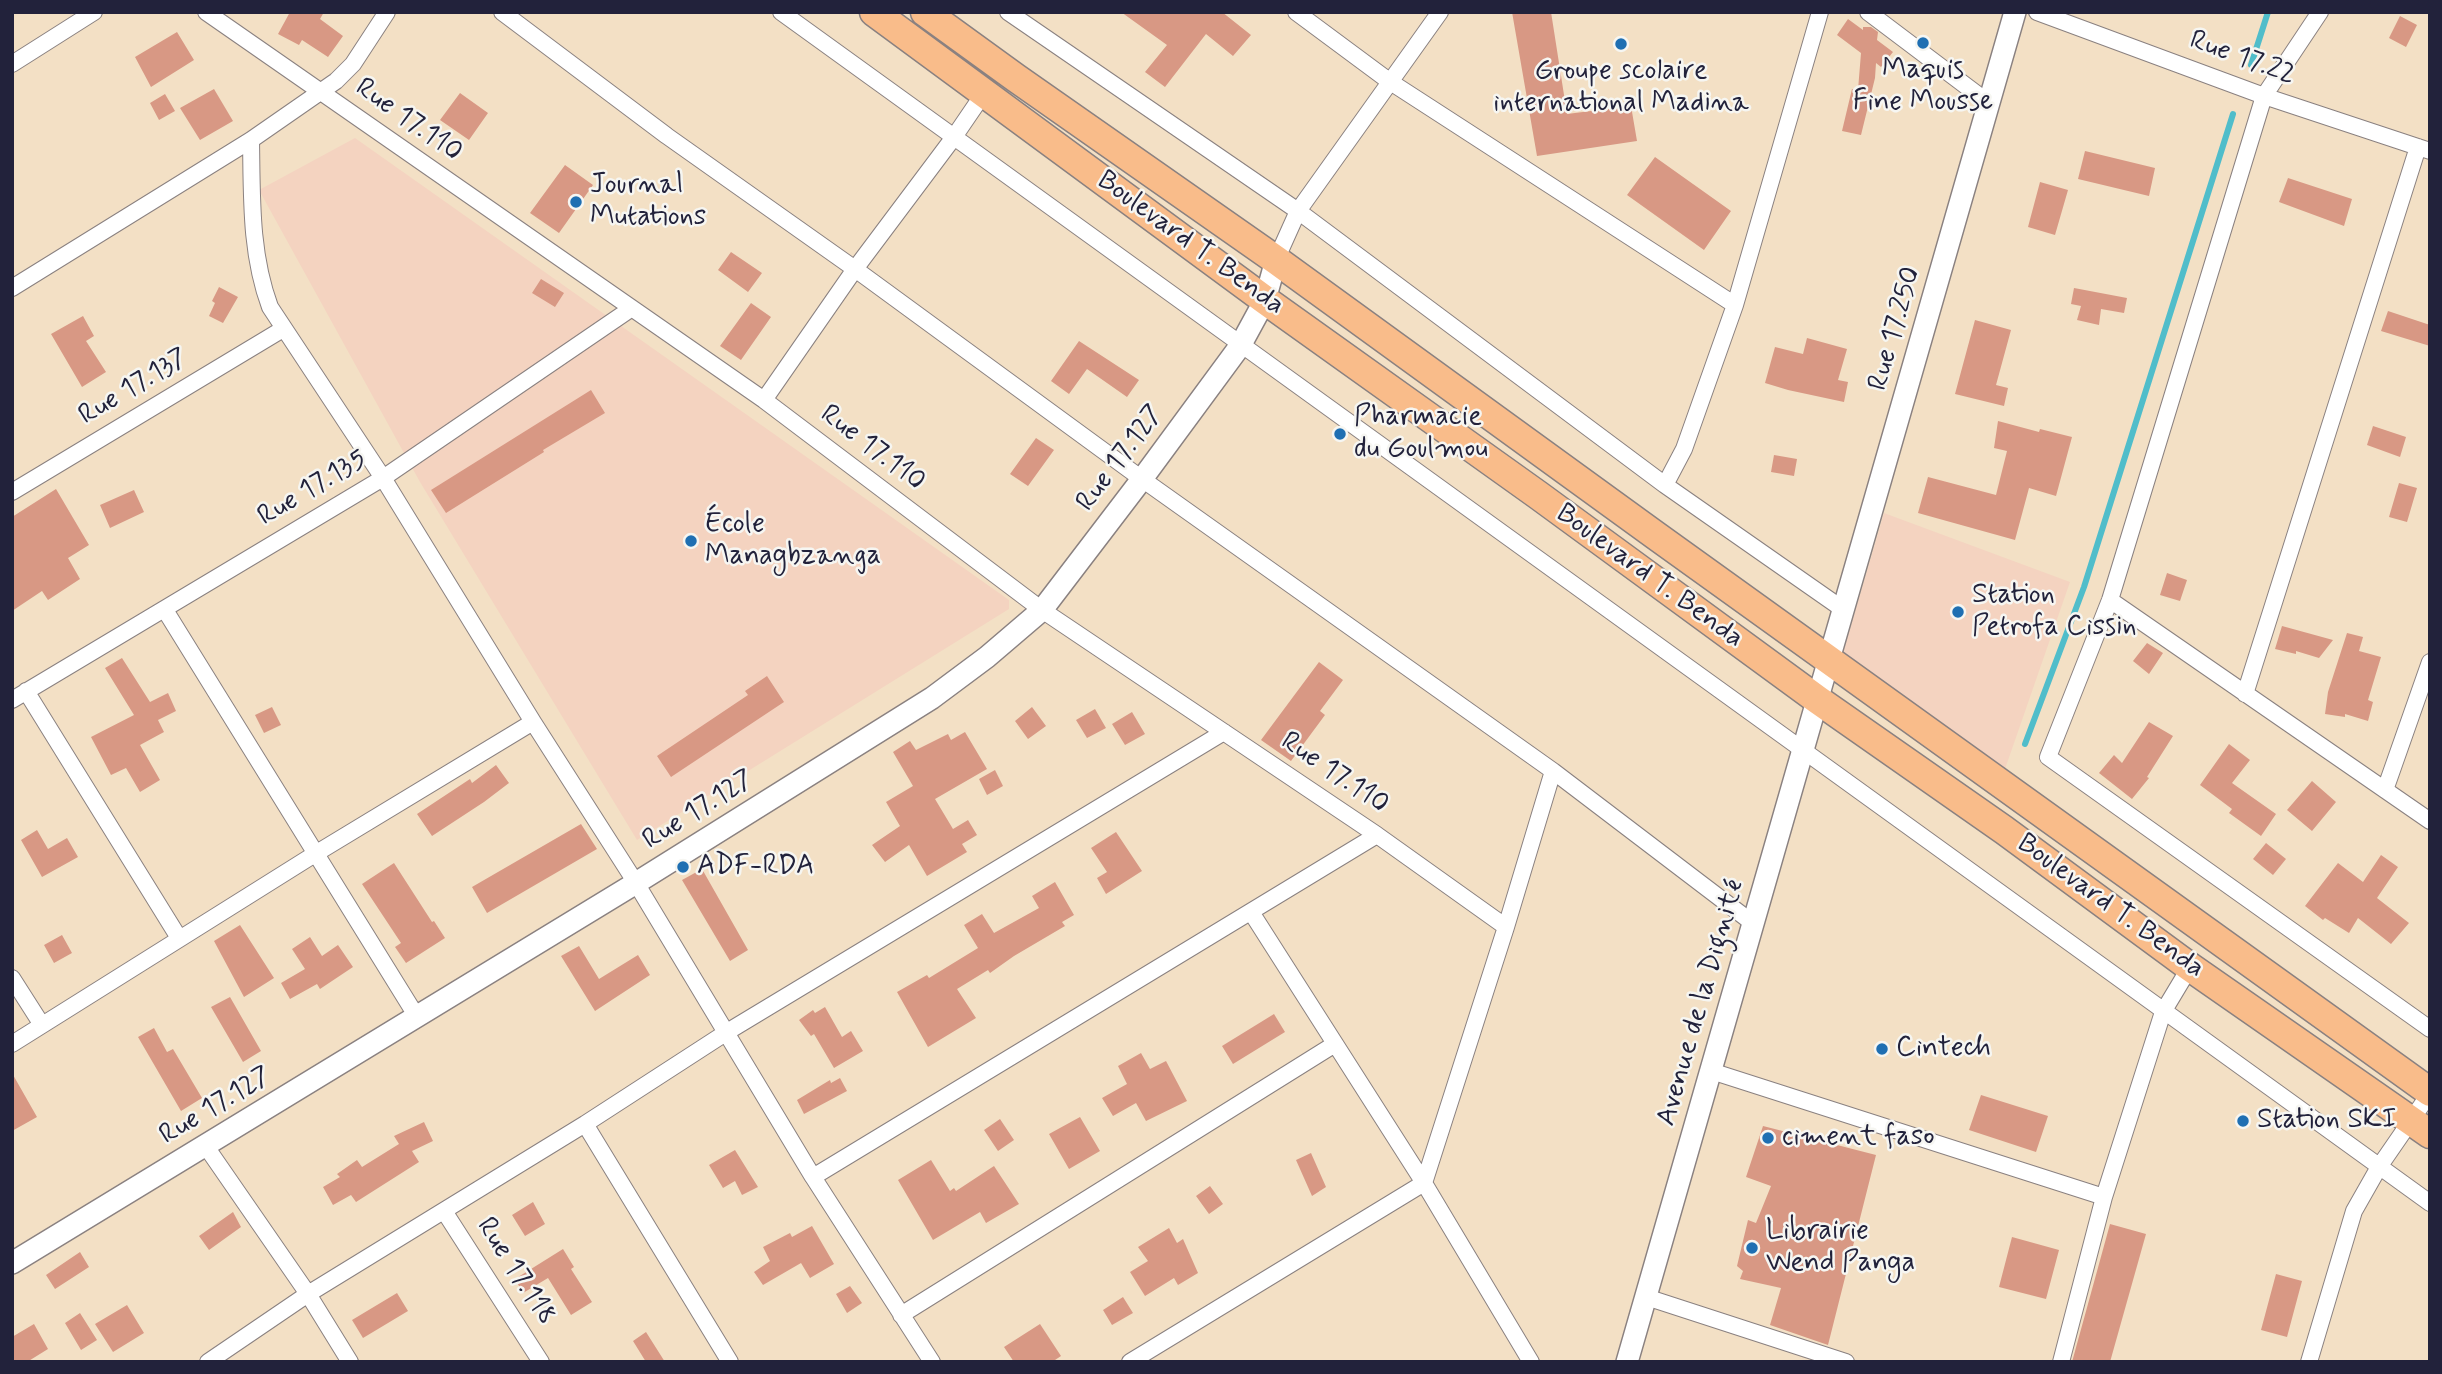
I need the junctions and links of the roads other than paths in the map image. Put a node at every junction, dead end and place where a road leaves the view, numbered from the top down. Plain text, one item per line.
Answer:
1 (94, 12) edge
2 (206, 12) edge
3 (387, 12) edge
4 (502, 12) edge
5 (781, 12) edge
6 (874, 12) edge
7 (925, 12) edge
8 (1008, 12) edge
9 (1296, 12) edge
10 (1440, 12) edge
11 (1820, 12) edge
12 (1868, 12) edge
13 (2015, 12) edge
14 (2037, 12) edge
15 (2320, 12) edge
16 (12, 64) edge
17 (1389, 81) junction
18 (320, 92) junction
19 (984, 93) junction
20 (2264, 96) junction
21 (1990, 104) junction
22 (954, 137) junction
23 (251, 140) junction
24 (2424, 149) edge
25 (1298, 211) junction
26 (1276, 260) junction
27 (855, 269) junction
28 (12, 288) edge
29 (1265, 300) junction
30 (1735, 305) junction
31 (632, 308) junction
32 (283, 329) junction
33 (1240, 346) junction
34 (764, 400) junction
35 (383, 478) junction
36 (1142, 479) junction
37 (1665, 485) junction
38 (12, 492) edge
39 (2110, 600) junction
40 (165, 610) junction
41 (1042, 610) junction
42 (1844, 610) junction
43 (1830, 661) junction
44 (2430, 662) edge
45 (26, 691) junction
46 (2245, 694) junction
47 (12, 700) edge
48 (1818, 700) junction
49 (533, 722) junction
50 (1224, 732) junction
51 (1804, 750) junction
52 (1553, 771) junction
53 (2385, 790) junction
54 (2430, 821) edge
55 (1377, 835) junction
56 (315, 854) junction
57 (636, 883) junction
58 (1251, 912) junction
59 (1754, 923) junction
60 (1506, 927) junction
61 (179, 938) junction
62 (2190, 967) junction
63 (12, 978) edge
64 (2163, 1012) junction
65 (417, 1017) junction
66 (42, 1025) junction
67 (2430, 1029) edge
68 (727, 1032) junction
69 (12, 1044) edge
70 (1335, 1044) junction
71 (1711, 1071) junction
72 (2430, 1092) edge
73 (585, 1124) junction
74 (2420, 1127) edge
75 (205, 1145) junction
76 (2379, 1167) junction
77 (813, 1177) junction
78 (1424, 1183) junction
79 (2104, 1197) junction
80 (2430, 1203) edge
81 (444, 1211) junction
82 (12, 1263) edge
83 (308, 1294) junction
84 (1646, 1297) junction
85 (901, 1315) junction
86 (2313, 1360) edge
87 (208, 1362) edge
88 (350, 1362) edge
89 (541, 1362) edge
90 (730, 1362) edge
91 (932, 1362) edge
92 (1130, 1362) edge
93 (1531, 1362) edge
94 (1628, 1362) edge
95 (1846, 1362) edge
96 (2062, 1362) edge

1 - 16 street
2 - 18 street, Rue 17.110
3 - 18 street
4 - 27 street
5 - 22 street
6 - 19 highway, Boulevard T. Benda
7 - 26 highway, Boulevard T. Benda
8 - 25 street
9 - 17 street
10 - 17 street
11 - 30 street
12 - 21 street
13 - 21 street, Rue 17.250
14 - 20 street, Rue 17.22
15 - 20 street
17 - 25 street
17 - 30 street
18 - 23 street
18 - 31 street, Rue 17.110
19 - 22 street
19 - 29 highway, Boulevard T. Benda
20 - 24 street, Rue 17.22
20 - 39 street
21 - 42 street, Rue 17.250
22 - 27 street
22 - 33 street
23 - 28 street
23 - 32 street
24 - 46 street
25 - 26 street
25 - 37 street
26 - 29 street, Rue 17.127
26 - 43 highway, Boulevard T. Benda
27 - 34 street
27 - 36 street
29 - 33 street, Rue 17.127
29 - 48 highway, Boulevard T. Benda
30 - 37 street
31 - 34 street, Rue 17.110
31 - 35 street, Rue 17.135
32 - 35 street
32 - 38 street, Rue 17.137
33 - 36 street, Rue 17.127
33 - 51 street
34 - 41 street, Rue 17.110
35 - 40 street, Rue 17.135
35 - 49 street
36 - 41 street, Rue 17.127
36 - 52 street
37 - 42 street
39 - 46 street
39 - 67 street
40 - 45 street, Rue 17.135
40 - 56 street
41 - 50 street, Rue 17.110
41 - 57 street, Rue 17.127
42 - 43 street, Rue 17.250
43 - 48 street, Avenue de la Dignité
43 - 72 highway, Boulevard T. Benda
44 - 53 street
45 - 47 street, Rue 17.135
45 - 61 street
46 - 53 street
48 - 51 street, Avenue de la Dignité
48 - 62 highway, Boulevard T. Benda
49 - 56 street
49 - 57 street
50 - 55 street, Rue 17.110
50 - 68 street
51 - 59 street, Avenue de la Dignité
51 - 64 street
52 - 59 street
52 - 60 street
53 - 54 street
55 - 58 street
55 - 60 street, Rue 17.110
56 - 61 street
56 - 65 street
57 - 65 street, Rue 17.127
57 - 68 street
58 - 70 street
58 - 77 street
59 - 71 street, Avenue de la Dignité
60 - 78 street
61 - 66 street
62 - 64 street
62 - 74 highway, Boulevard T. Benda
63 - 66 street
64 - 76 street
64 - 79 street
65 - 75 street, Rue 17.127
66 - 69 street
68 - 73 street
68 - 77 street
70 - 78 street
70 - 85 street
71 - 79 street
71 - 84 street, Avenue de la Dignité
72 - 74 street
73 - 81 street
73 - 90 street
74 - 76 street
75 - 82 street, Rue 17.127
75 - 83 street
76 - 80 street
76 - 86 street
77 - 85 street
78 - 92 street
78 - 93 street
79 - 96 street
81 - 83 street
81 - 89 street, Rue 17.118
83 - 87 street
83 - 88 street
84 - 94 street, Avenue de la Dignité
84 - 95 street
85 - 91 street

